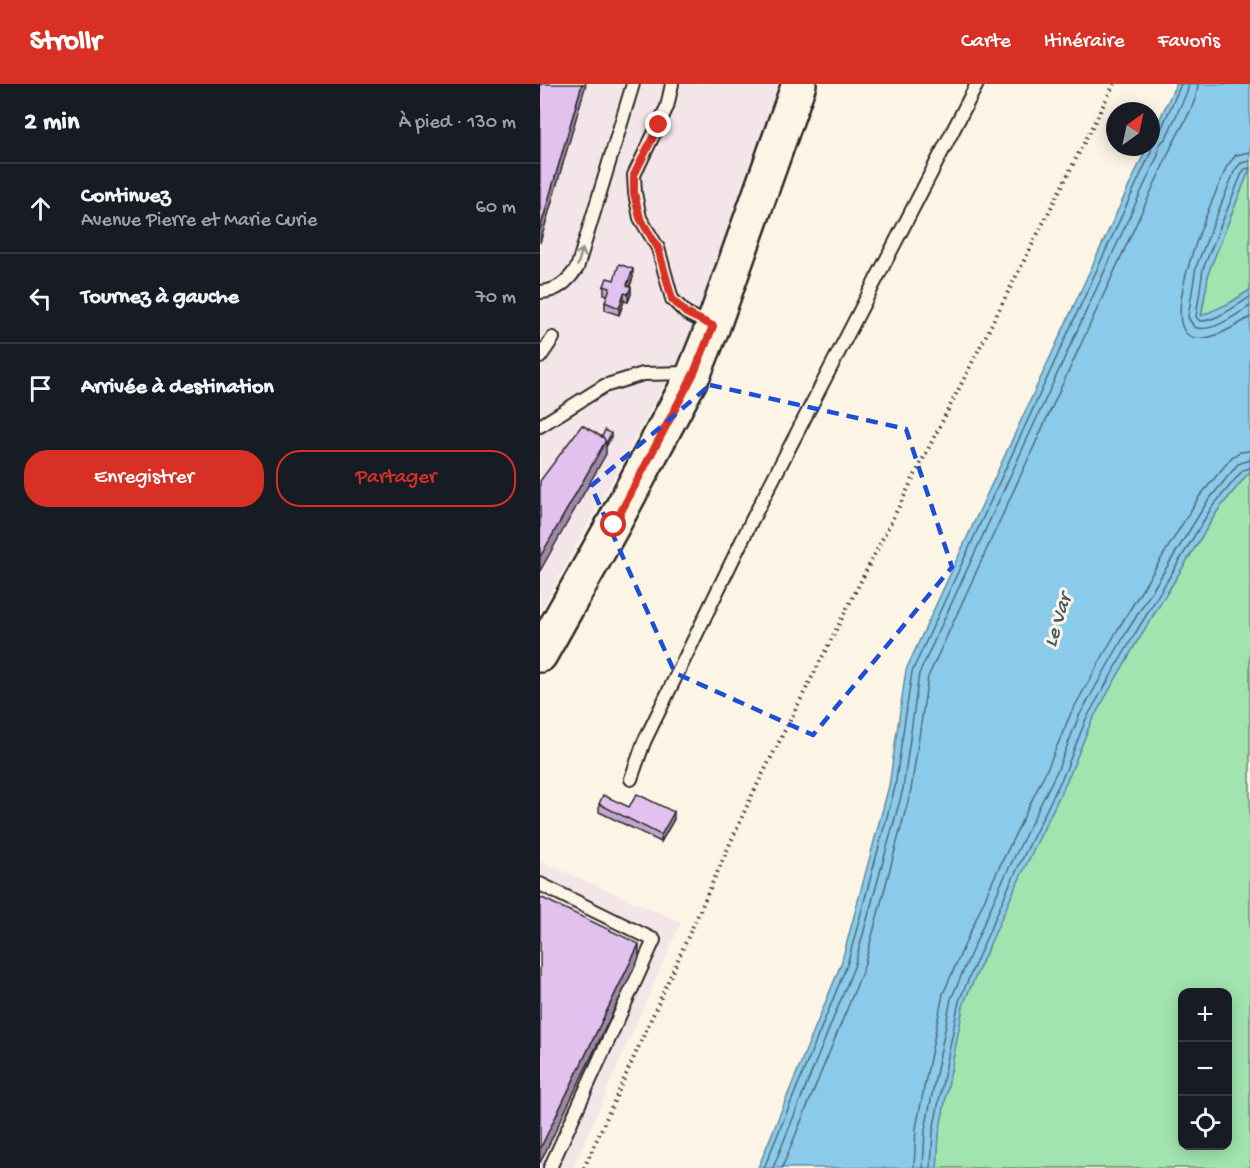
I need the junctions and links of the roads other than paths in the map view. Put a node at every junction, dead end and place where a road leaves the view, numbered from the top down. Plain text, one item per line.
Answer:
1 (633, 84) edge
2 (672, 84) edge
3 (799, 84) edge
4 (977, 84) edge
5 (540, 292) edge
6 (713, 326) junction
7 (553, 338) dead end
8 (540, 357) edge
9 (694, 373) junction
10 (540, 426) edge
11 (540, 655) edge
12 (631, 779) dead end
13 (540, 884) edge
14 (550, 1168) edge

5 -> 1 lane
2 - 6 lane
3 - 6 main road
4 - 12 lane
6 - 9 main road
7 - 8 lane
9 - 10 lane
9 - 11 main road
13 - 14 lane

